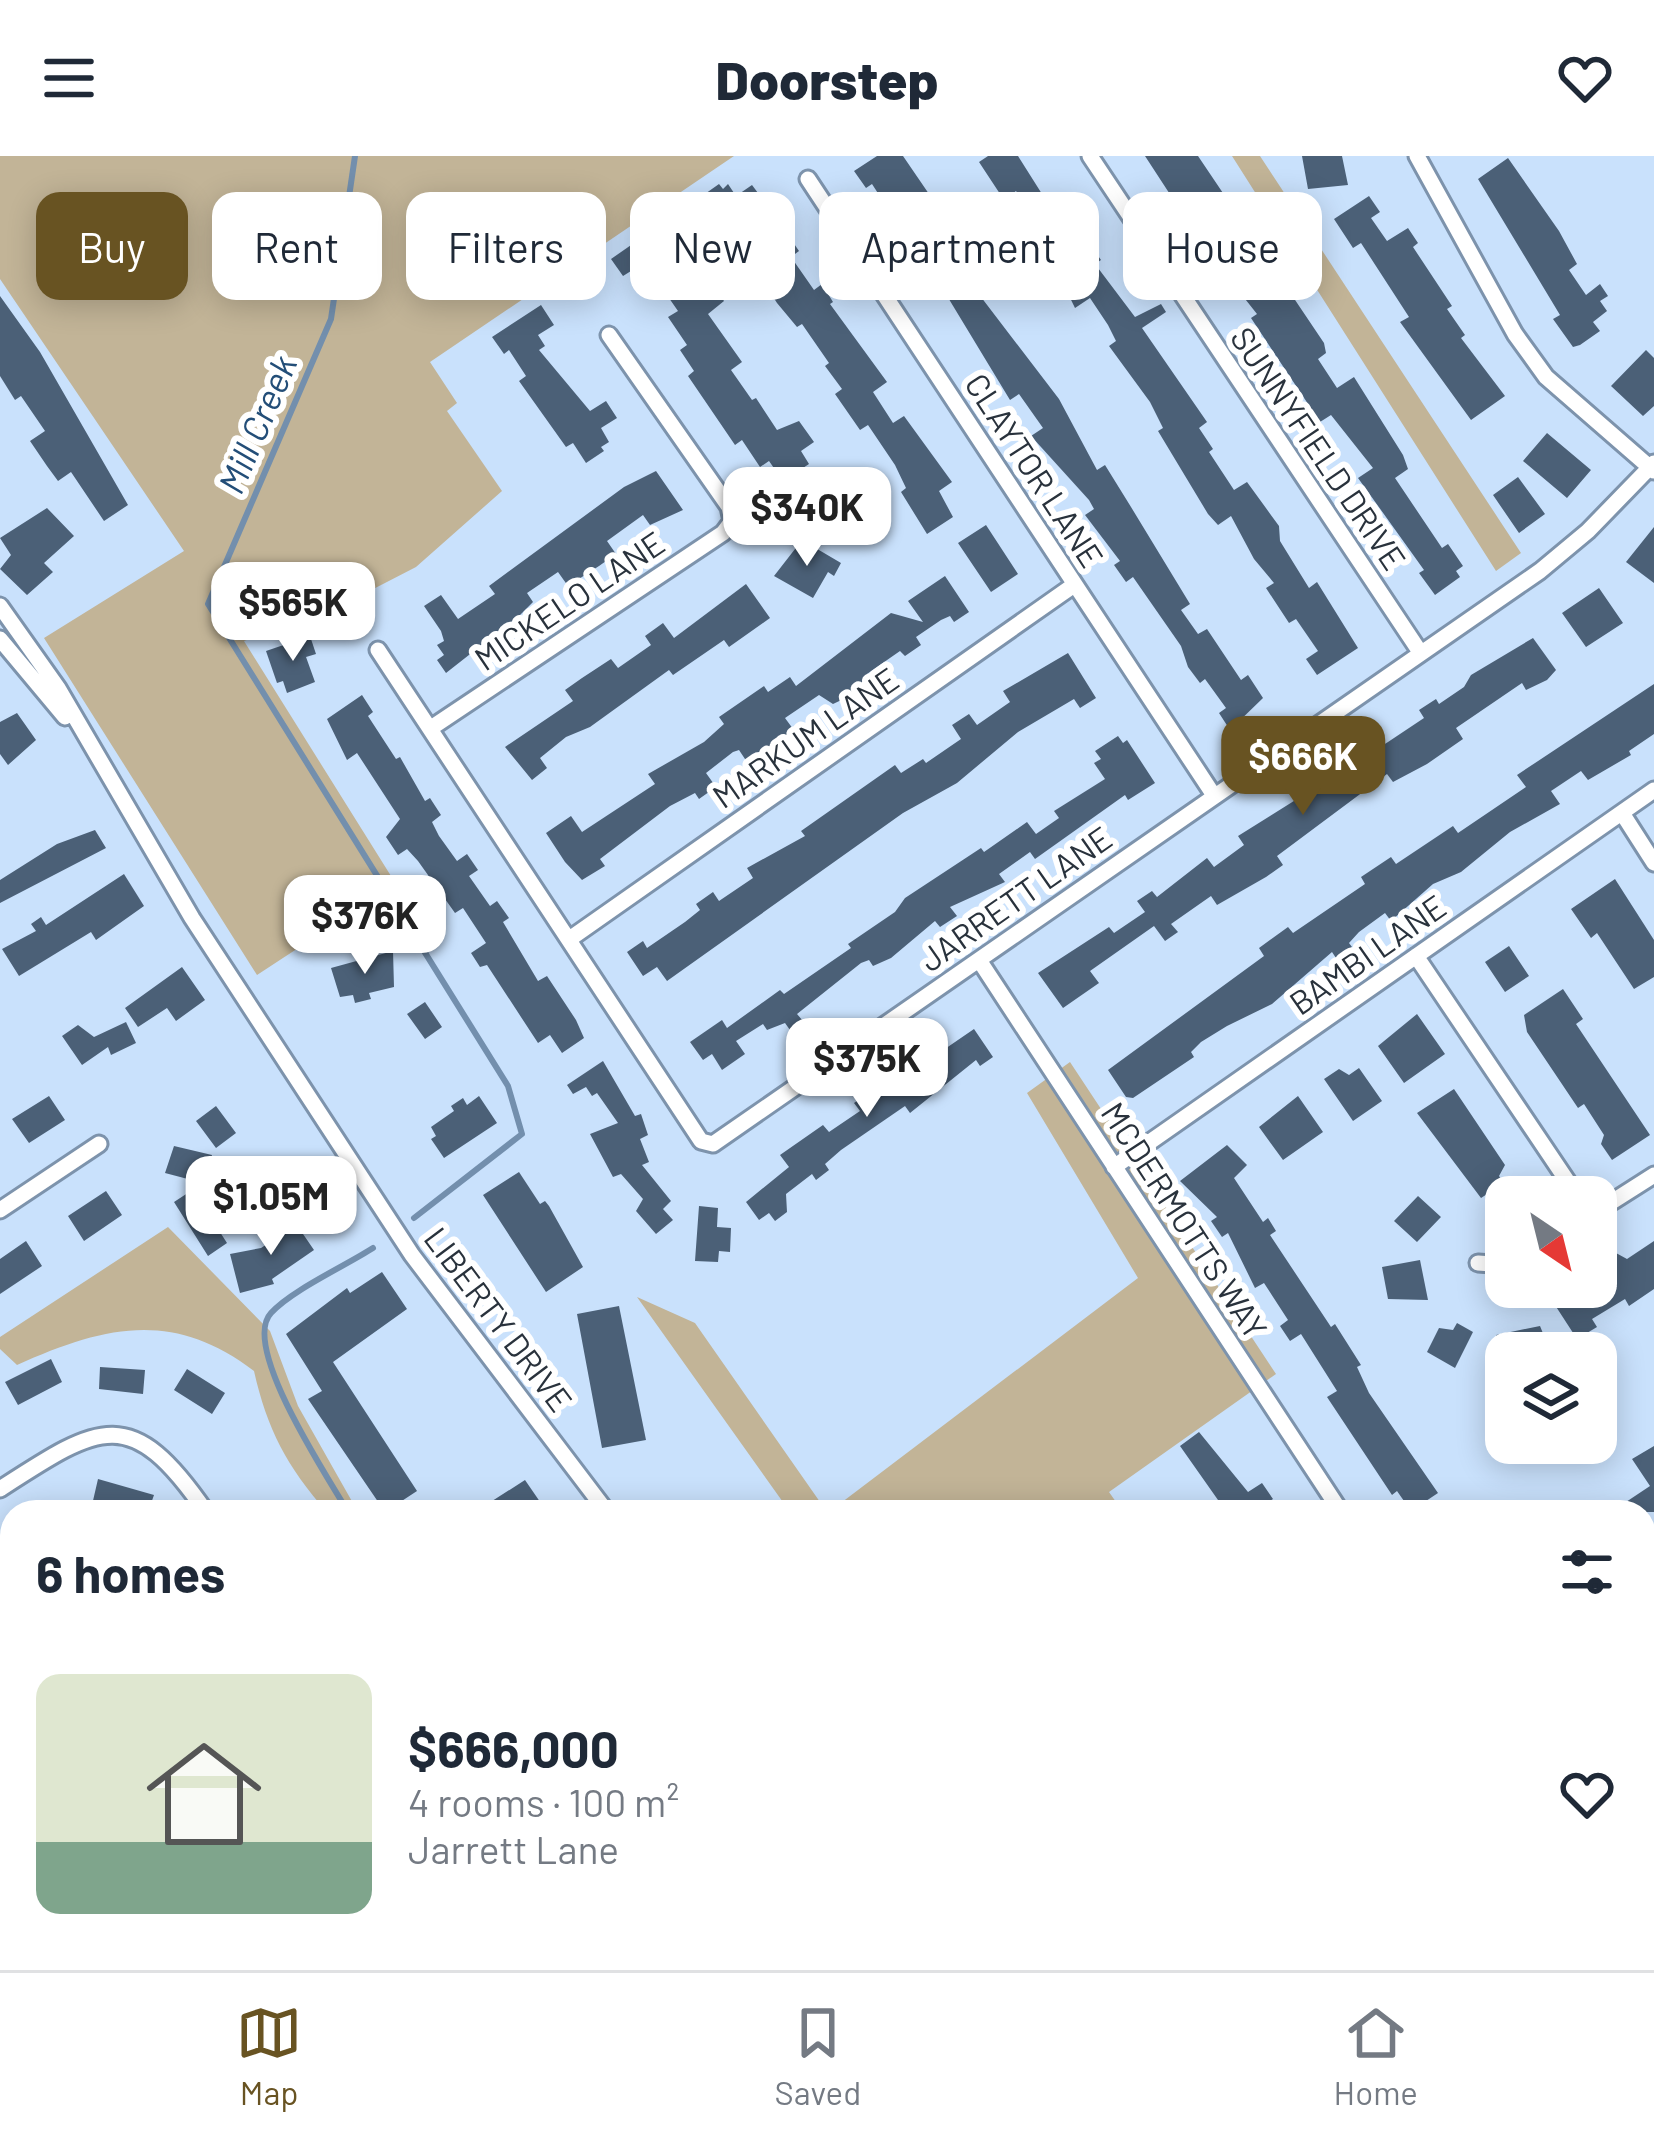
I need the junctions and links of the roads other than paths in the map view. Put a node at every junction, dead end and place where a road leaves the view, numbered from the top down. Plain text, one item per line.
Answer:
1 (1090, 156) edge
2 (1417, 156) edge
3 (808, 179) dead end
4 (610, 335) dead end
5 (1652, 467) edge
6 (1074, 585) junction
7 (0, 606) edge
8 (0, 639) edge
9 (378, 650) dead end
10 (1420, 652) junction
11 (431, 728) junction
12 (79, 733) junction
13 (1654, 790) edge
14 (1213, 794) junction
15 (1622, 813) junction
16 (1654, 863) edge
17 (571, 938) junction
18 (1416, 956) junction
19 (979, 960) junction
20 (99, 1144) dead end
21 (1114, 1167) junction
22 (1654, 1175) edge
23 (1564, 1176) edge
24 (1617, 1199) edge
25 (2, 1202) edge
26 (1478, 1263) dead end
27 (1485, 1264) edge
28 (0, 1489) edge
29 (197, 1500) edge
30 (598, 1500) edge
31 (1332, 1500) edge

1 - 10 street, SUNNYFIELD DRIVE
2 - 5 street
3 - 6 street, CLAYTOR LANE
4 - 11 street, MICKELO LANE
5 - 10 street, JARRETT LANE
6 - 14 street, CLAYTOR LANE
6 - 17 street, MARKUM LANE
7 - 12 street, LIBERTY DRIVE
8 - 12 street, LIBERTY DRIVE
9 - 11 street, JARRETT LANE
10 - 14 street, JARRETT LANE
11 - 17 street, JARRETT LANE
12 - 30 street, LIBERTY DRIVE
13 - 15 street, BAMBI LANE
14 - 19 street, JARRETT LANE
15 - 16 street
15 - 18 street, BAMBI LANE
17 - 19 street, JARRETT LANE
18 - 21 street, BAMBI LANE
18 - 23 street
19 - 21 street, MCDERMOTTS WAY
20 - 25 street
21 - 31 street, MCDERMOTTS WAY
22 - 24 street
26 - 27 street
28 - 29 street

